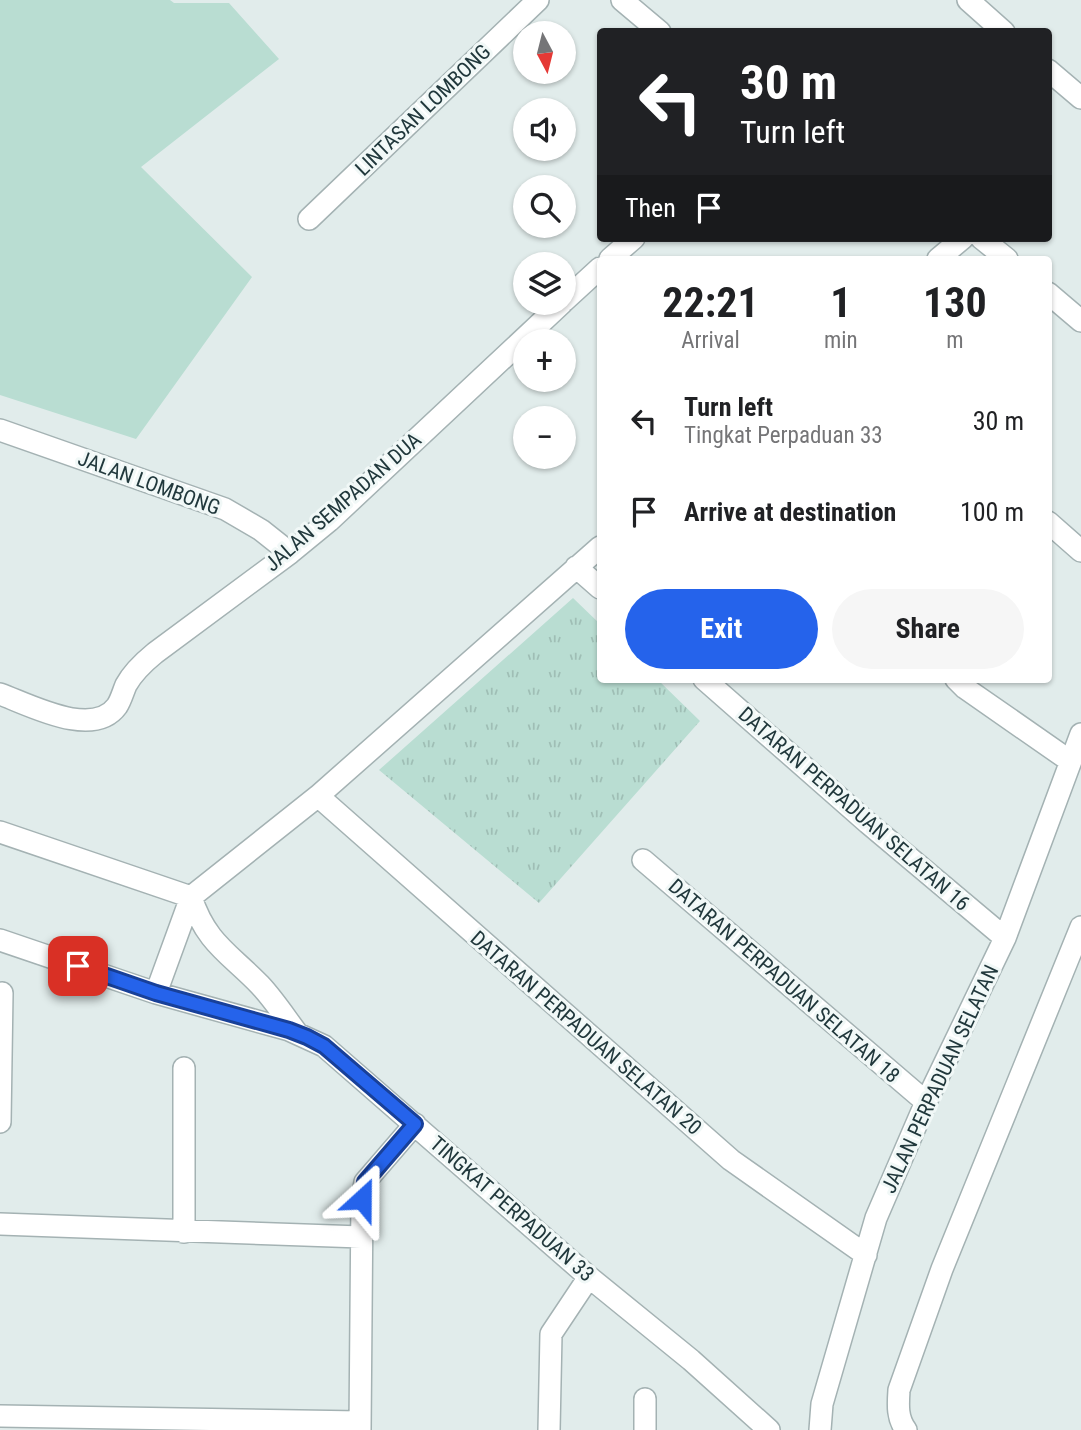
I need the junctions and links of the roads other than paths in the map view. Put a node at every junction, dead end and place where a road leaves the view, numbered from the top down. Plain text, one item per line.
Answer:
1 (538, 0) edge
2 (622, 0) edge
3 (968, 0) edge
4 (655, 28) edge
5 (1000, 28) edge
6 (1052, 74) edge
7 (1081, 99) edge
8 (309, 219) dead end
9 (629, 242) edge
10 (986, 242) edge
11 (613, 256) edge
12 (1003, 256) edge
13 (597, 271) edge
14 (576, 290) edge
15 (1052, 296) edge
16 (549, 315) edge
17 (1081, 321) edge
18 (0, 430) edge
19 (1052, 526) edge
20 (597, 549) edge
21 (1081, 551) edge
22 (290, 553) junction
23 (576, 566) junction
24 (597, 584) edge
25 (709, 683) edge
26 (960, 683) edge
27 (0, 694) edge
28 (1081, 734) edge
29 (1070, 761) junction
30 (318, 796) junction
31 (0, 832) edge
32 (643, 860) dead end
33 (191, 897) junction
34 (1081, 927) edge
35 (1005, 938) junction
36 (0, 940) edge
37 (2, 993) edge
38 (156, 993) junction
39 (297, 1033) junction
40 (184, 1068) dead end
41 (926, 1102) junction
42 (0, 1122) edge
43 (415, 1124) junction
44 (0, 1224) edge
45 (184, 1232) junction
46 (361, 1237) junction
47 (866, 1255) junction
48 (589, 1277) junction
49 (645, 1399) dead end
50 (0, 1416) edge
51 (360, 1426) edge
52 (549, 1430) edge
53 (645, 1430) edge
54 (769, 1430) edge
55 (820, 1430) edge
56 (906, 1430) edge

1 - 8 street, LINTASAN LOMBONG
2 - 4 street
3 - 5 street
6 - 7 street
9 - 11 street
10 - 12 street
13 - 14 street, JALAN SEMPADAN DUA
15 - 17 street
16 - 22 street, JALAN SEMPADAN DUA
18 - 22 street, JALAN LOMBONG
19 - 21 street
20 - 23 street
22 - 27 street, JALAN SEMPADAN DUA
23 - 24 street
23 - 30 street
25 - 35 street, DATARAN PERPADUAN SELATAN 16
26 - 29 street
28 - 29 street, JALAN PERPADUAN SELATAN
29 - 35 street, JALAN PERPADUAN SELATAN
30 - 33 street
30 - 47 street, DATARAN PERPADUAN SELATAN 20
31 - 33 street
32 - 41 street, DATARAN PERPADUAN SELATAN 18
33 - 38 street
33 - 39 street
34 - 56 street
35 - 41 street, JALAN PERPADUAN SELATAN
36 - 38 street, TINGKAT PERPADUAN 33
37 - 42 street
38 - 39 street, TINGKAT PERPADUAN 33
39 - 43 street, TINGKAT PERPADUAN 33
40 - 45 street
41 - 47 street, JALAN PERPADUAN SELATAN
43 - 46 street
43 - 48 street, TINGKAT PERPADUAN 33
44 - 45 street
45 - 46 street
46 - 51 street
47 - 55 street, JALAN PERPADUAN SELATAN
48 - 52 street
48 - 54 street, TINGKAT PERPADUAN 33
49 - 53 street
50 - 51 street

